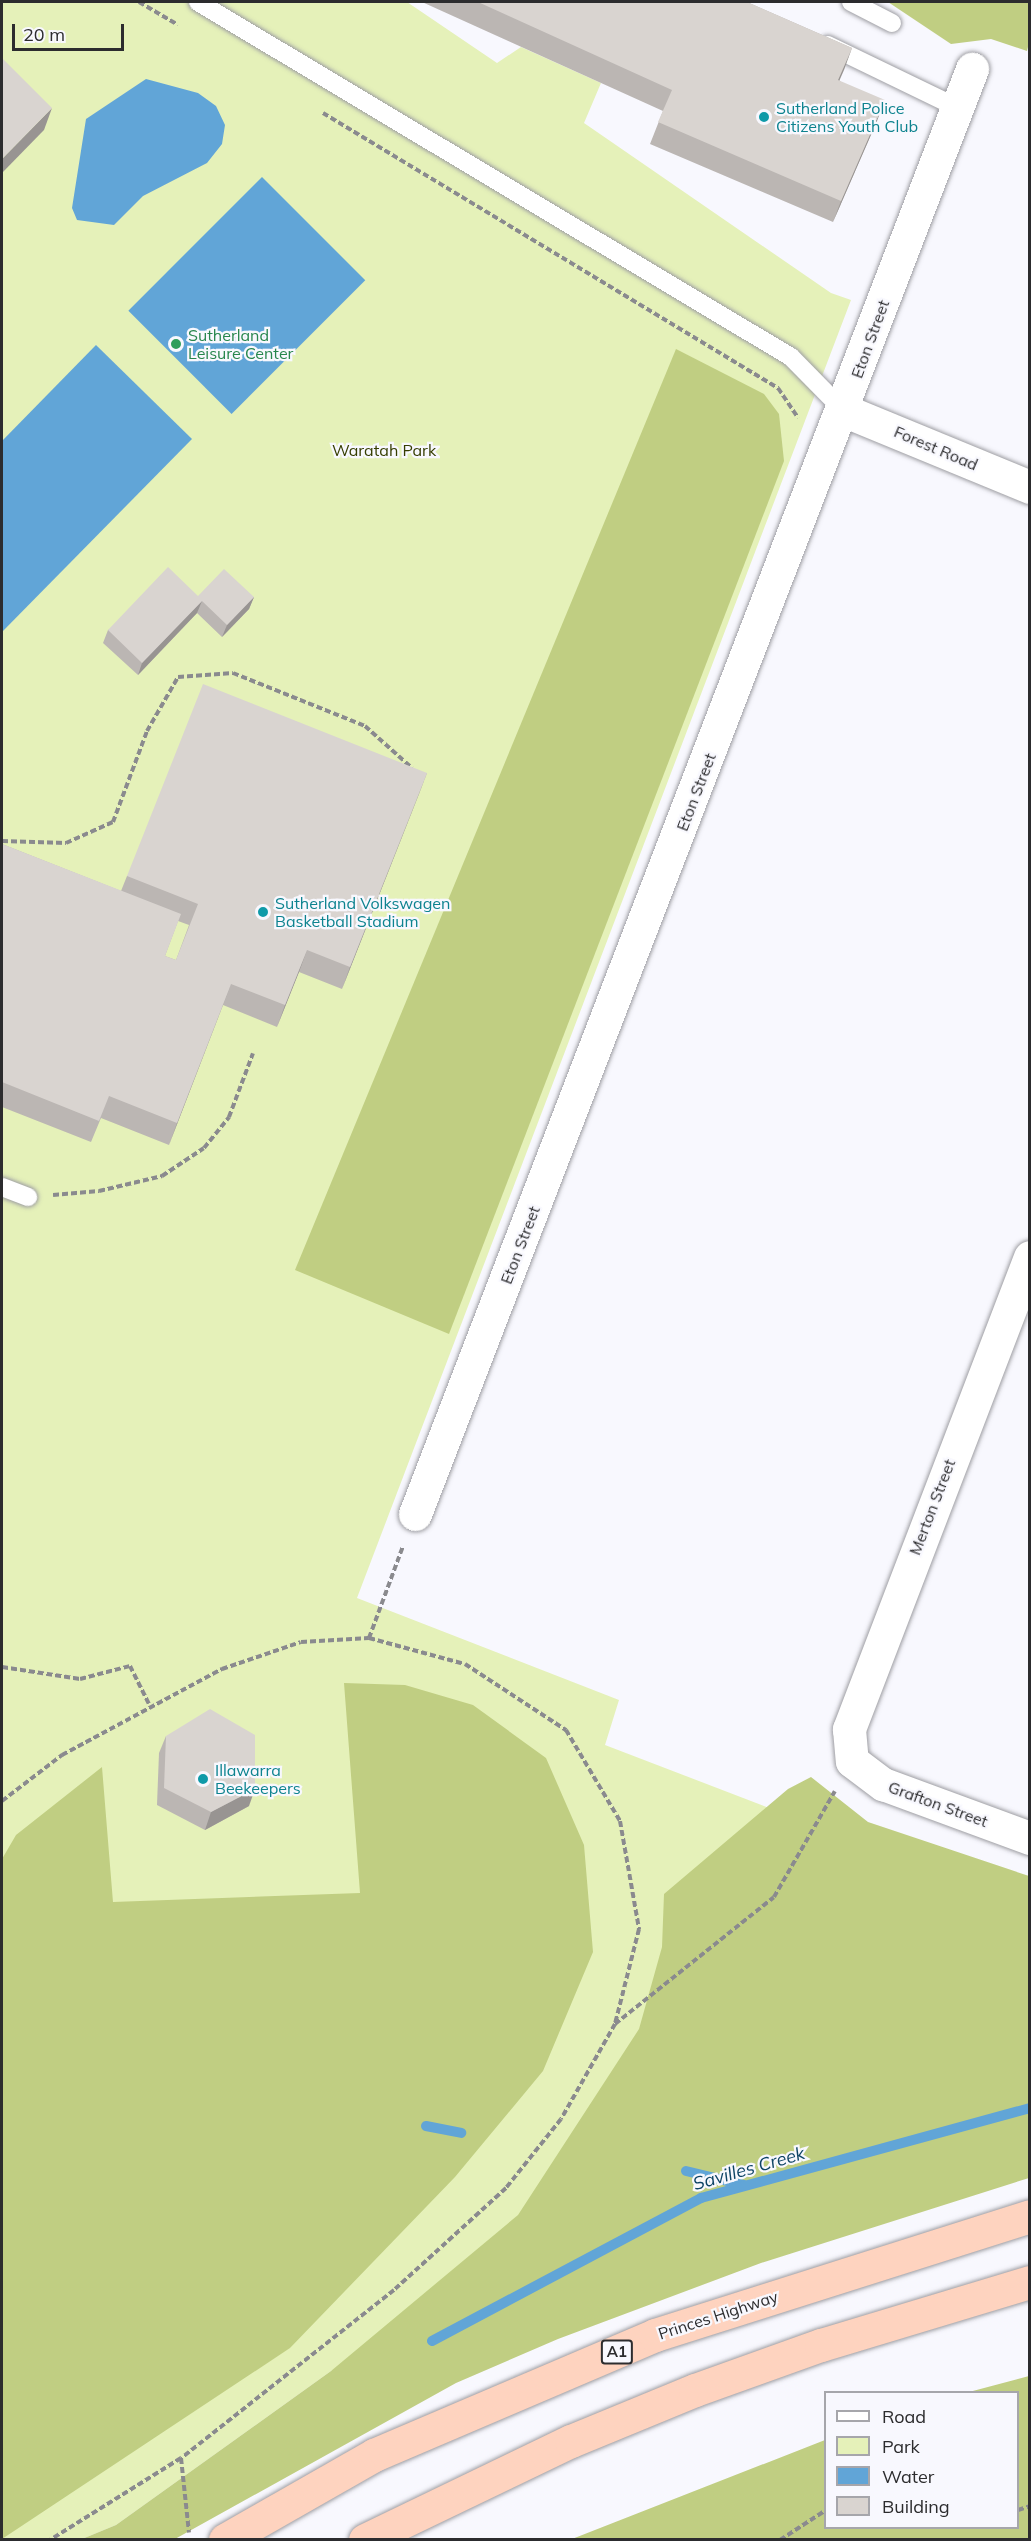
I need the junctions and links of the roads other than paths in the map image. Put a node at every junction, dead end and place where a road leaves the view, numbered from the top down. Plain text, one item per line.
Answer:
1 (198, 2) edge
2 (851, 2) edge
3 (892, 23) dead end
4 (813, 39) edge
5 (972, 69) dead end
6 (956, 107) junction
7 (843, 410) junction
8 (1029, 487) edge
9 (2, 1187) edge
10 (28, 1197) road end
11 (1029, 1257) edge
12 (415, 1514) road end
13 (852, 1761) joint
14 (1029, 1838) edge
15 (1029, 2216) edge
16 (1029, 2282) edge
17 (225, 2540) edge
18 (365, 2540) edge

1 - 7 lane
2 - 3 lane
4 - 6 lane
5 - 6 street, Eton Street
6 - 7 street, Eton Street
7 - 8 street, Forest Road
7 - 12 street, Eton Street
9 - 10 lane
11 - 13 street, Merton Street
13 - 14 street, Grafton Street
15 - 17 highway, Princes Highway / A1
16 - 18 highway

